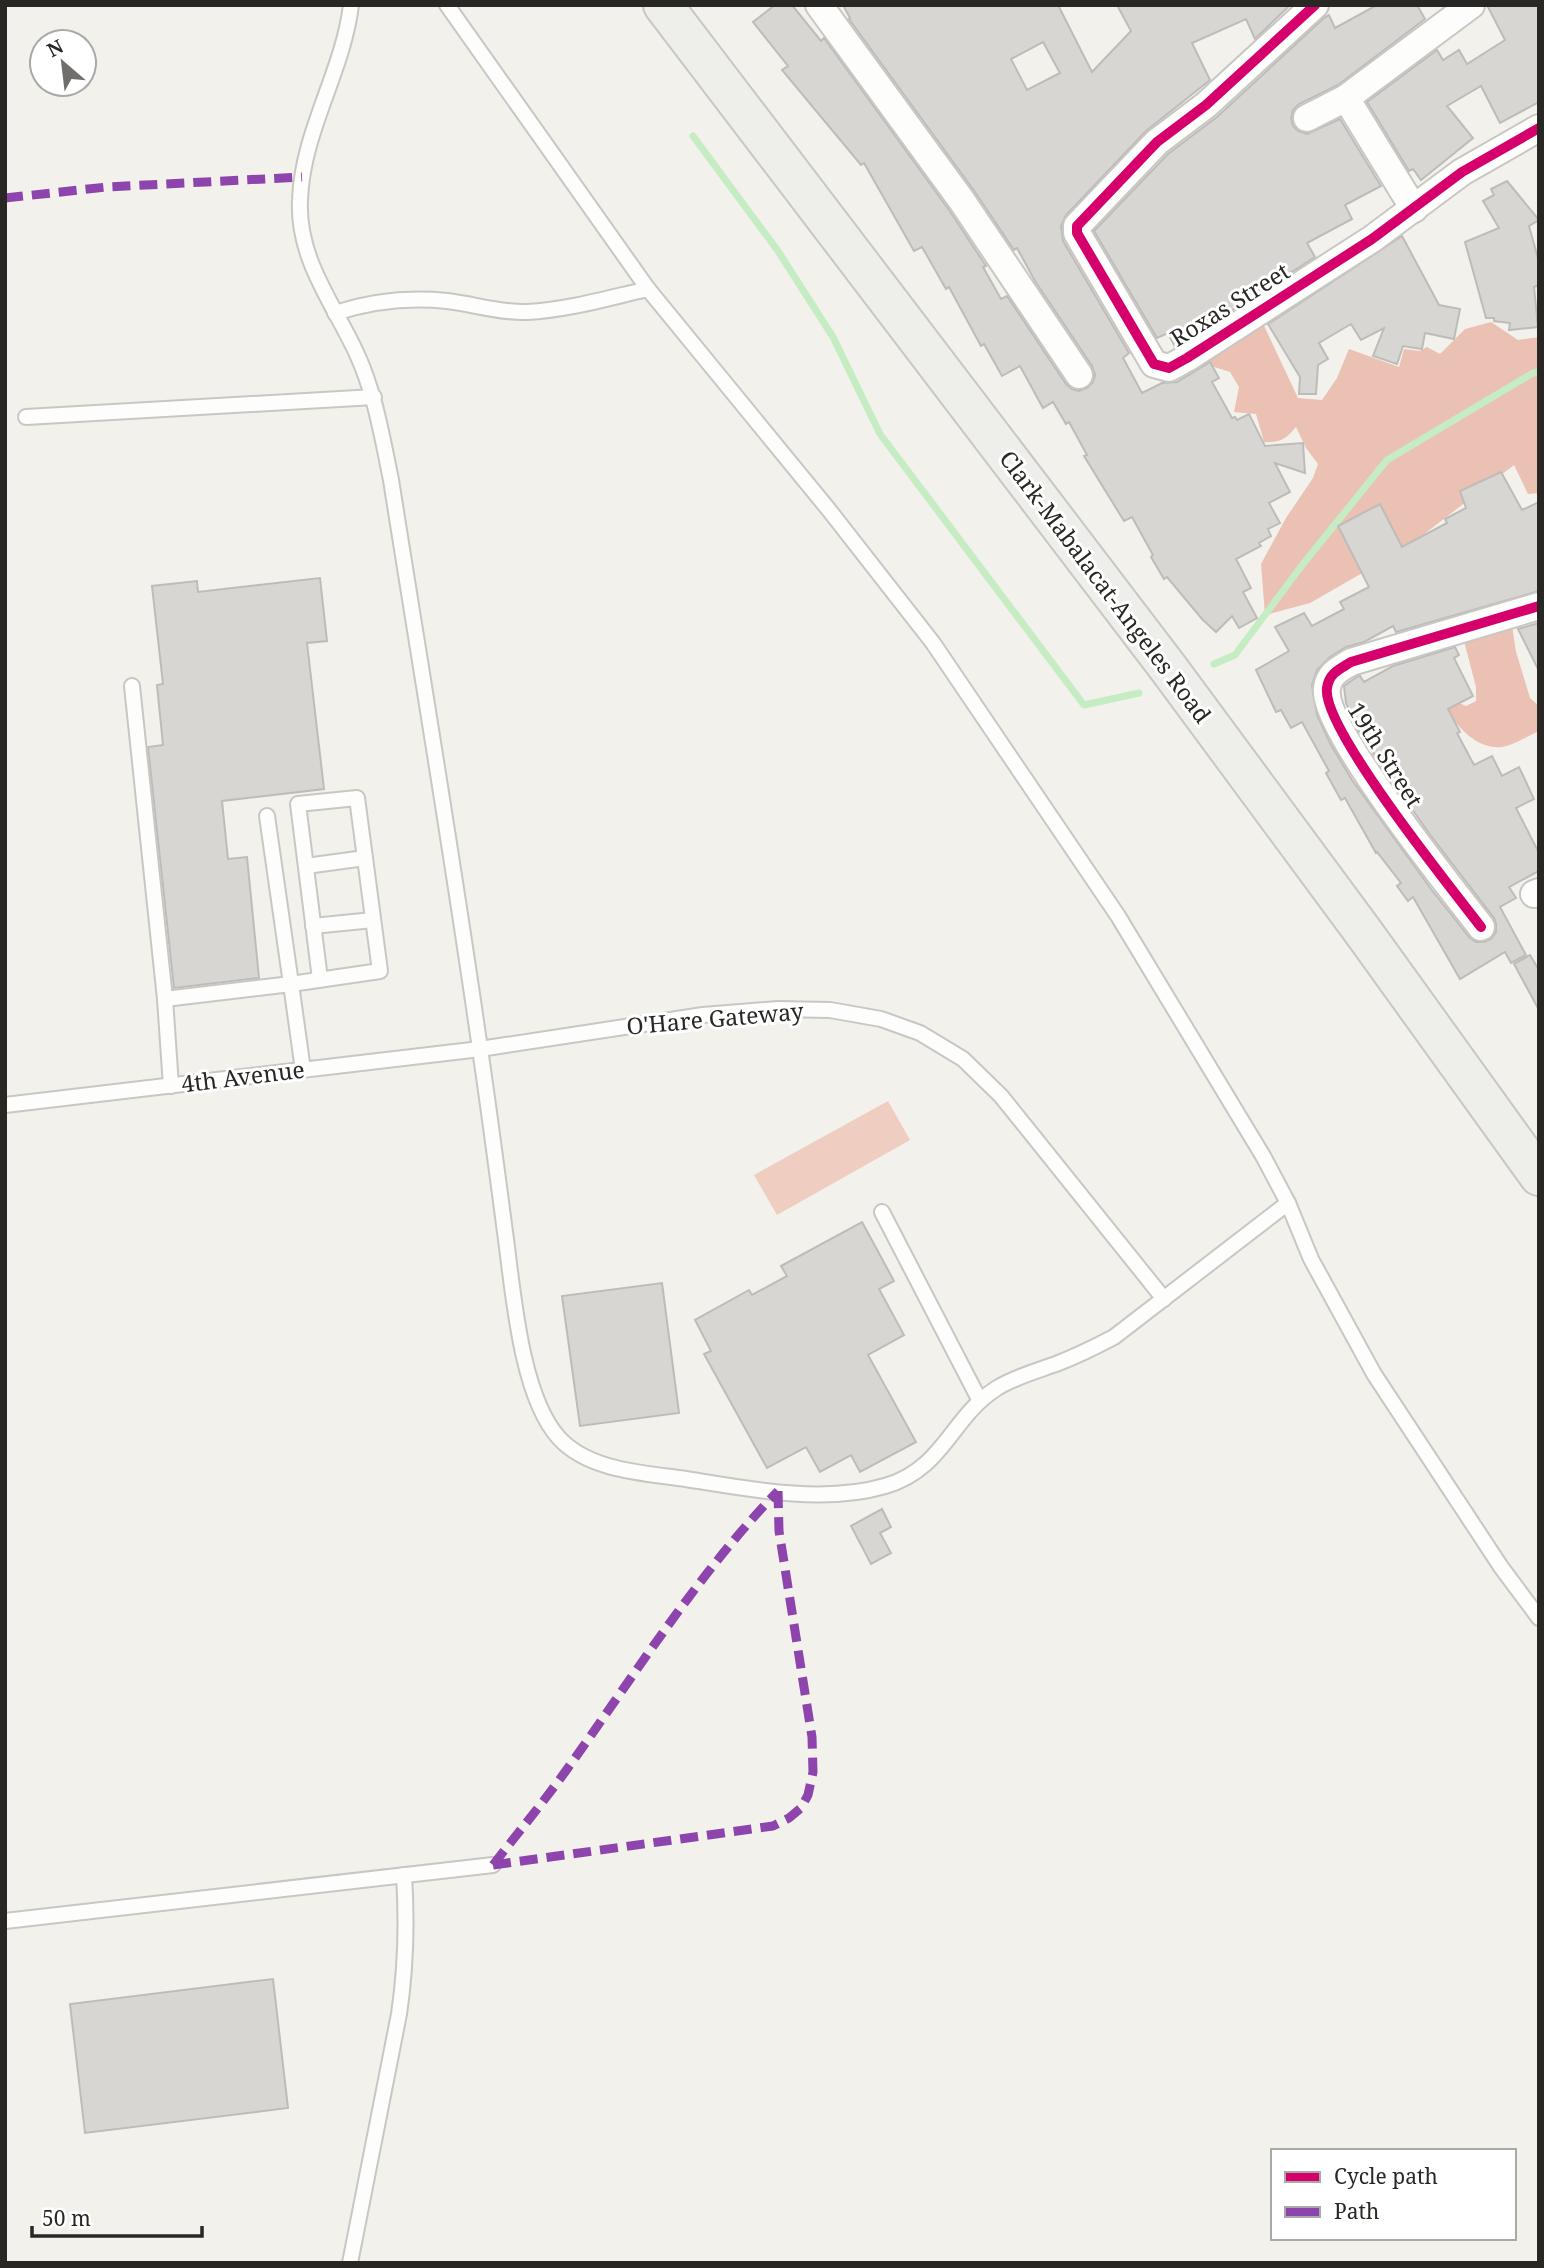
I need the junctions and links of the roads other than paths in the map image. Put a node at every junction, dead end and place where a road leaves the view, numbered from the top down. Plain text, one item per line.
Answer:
1 (351, 5) edge
2 (447, 5) edge
3 (663, 5) edge
4 (819, 5) edge
5 (1315, 5) edge
6 (1471, 5) edge
7 (1346, 98) junction
8 (1307, 118) dead end
9 (1539, 128) edge
10 (1414, 209) junction
11 (648, 289) junction
12 (335, 313) junction
13 (1079, 375) dead end
14 (374, 397) junction
15 (26, 417) dead end
16 (1539, 606) edge
17 (132, 686) dead end
18 (267, 817) dead end
19 (365, 858) junction
20 (306, 866) junction
21 (373, 920) junction
22 (313, 926) junction
23 (1481, 927) dead end
24 (320, 979) junction
25 (291, 984) junction
26 (165, 999) junction
27 (480, 1049) junction
28 (303, 1070) junction
29 (171, 1086) junction
30 (5, 1105) edge
31 (1539, 1176) edge
32 (1288, 1203) junction
33 (883, 1212) dead end
34 (1164, 1299) junction
35 (979, 1401) junction
36 (1539, 1618) edge
37 (493, 1865) dead end
38 (404, 1875) junction
39 (5, 1921) edge
40 (349, 2263) edge

1 - 12 lane
2 - 11 lane
3 - 31 main road, Clark-Mabalacat-Angeles Road
4 - 13 street
5 - 10 street, Roxas Street
6 - 7 street
7 - 8 street
7 - 10 street
9 - 10 street
11 - 12 lane
11 - 32 lane
12 - 14 lane
14 - 15 lane
14 - 27 lane
16 - 23 street, 19th Street
17 - 26 lane
18 - 25 lane
19 - 20 lane
19 - 20 lane
19 - 21 lane
20 - 22 lane
21 - 22 lane
21 - 24 lane
22 - 24 lane
24 - 25 lane
25 - 26 lane
25 - 28 lane
26 - 29 lane
27 - 28 lane, 4th Avenue
27 - 34 lane, O'Hare Gateway
27 - 35 lane
28 - 29 lane, 4th Avenue
29 - 30 lane, 4th Avenue
32 - 34 lane
32 - 36 lane
33 - 35 lane
34 - 35 lane
37 - 38 lane
38 - 39 lane
38 - 40 lane

